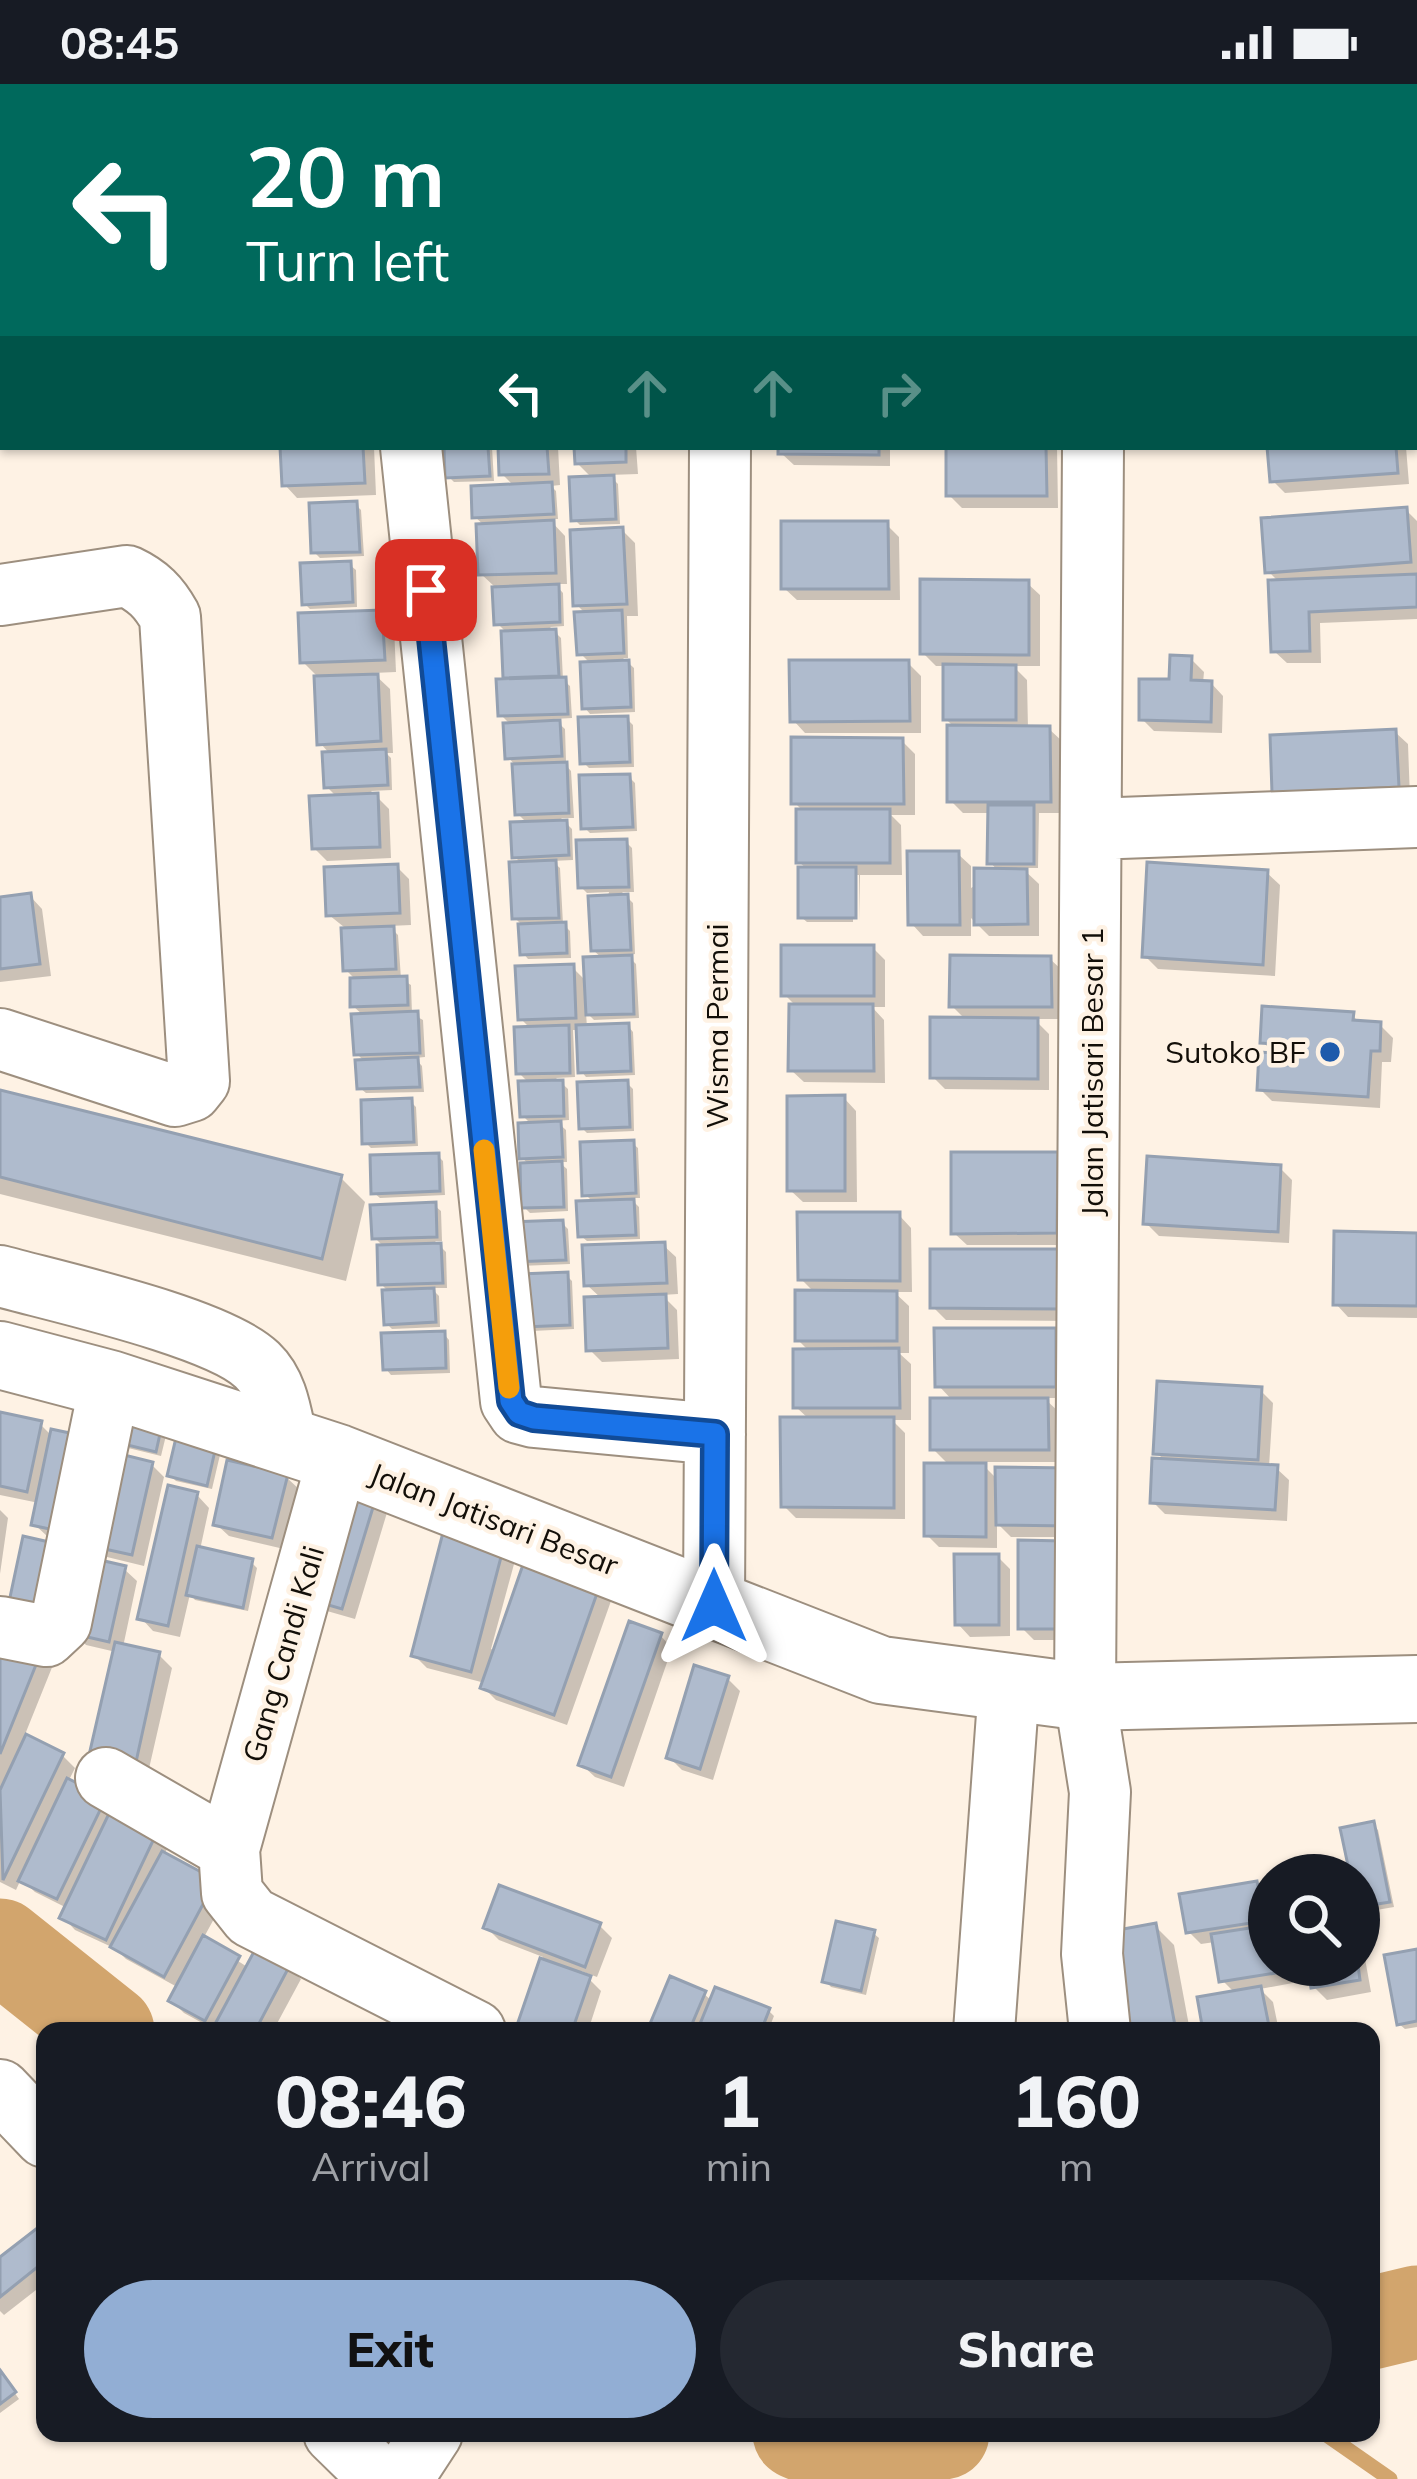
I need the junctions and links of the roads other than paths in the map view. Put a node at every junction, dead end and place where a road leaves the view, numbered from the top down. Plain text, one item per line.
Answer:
1 (411, 450) edge
2 (720, 450) edge
3 (1093, 450) edge
4 (0, 595) edge
5 (1417, 818) edge
6 (1094, 830) junction
7 (0, 1040) edge
8 (0, 1276) edge
9 (0, 1355) edge
10 (110, 1384) junction
11 (715, 1434) junction
12 (312, 1450) junction
13 (714, 1606) junction
14 (0, 1627) edge
15 (1009, 1688) junction
16 (1417, 1688) edge
17 (1085, 1697) junction
18 (106, 1778) dead end
19 (229, 1849) junction
20 (458, 2022) edge
21 (985, 2022) edge
22 (1099, 2022) edge
23 (0, 2090) edge
24 (36, 2128) edge
25 (343, 2442) edge
26 (426, 2442) edge
27 (381, 2479) edge
28 (402, 2479) edge

1 - 11 street
2 - 11 street, Wisma Permai
3 - 6 street, Jalan Jatisari Besar 1
4 - 7 street
5 - 6 street
6 - 17 street, Jalan Jatisari Besar 1
8 - 12 street
9 - 10 street, Jalan Jatisari Besar
10 - 12 street, Jalan Jatisari Besar
10 - 14 street
11 - 13 street, Wisma Permai
12 - 13 street, Jalan Jatisari Besar
12 - 19 street, Gang Candi Kali
13 - 15 street, Jalan Jatisari Besar
15 - 17 street, Jalan Jatisari Besar
15 - 21 street
16 - 17 street, Jalan Jatisari Besar
17 - 22 street, Jalan Jatisari Besar 1
18 - 19 street
19 - 20 street
23 - 24 street
25 - 27 street
26 - 28 street

